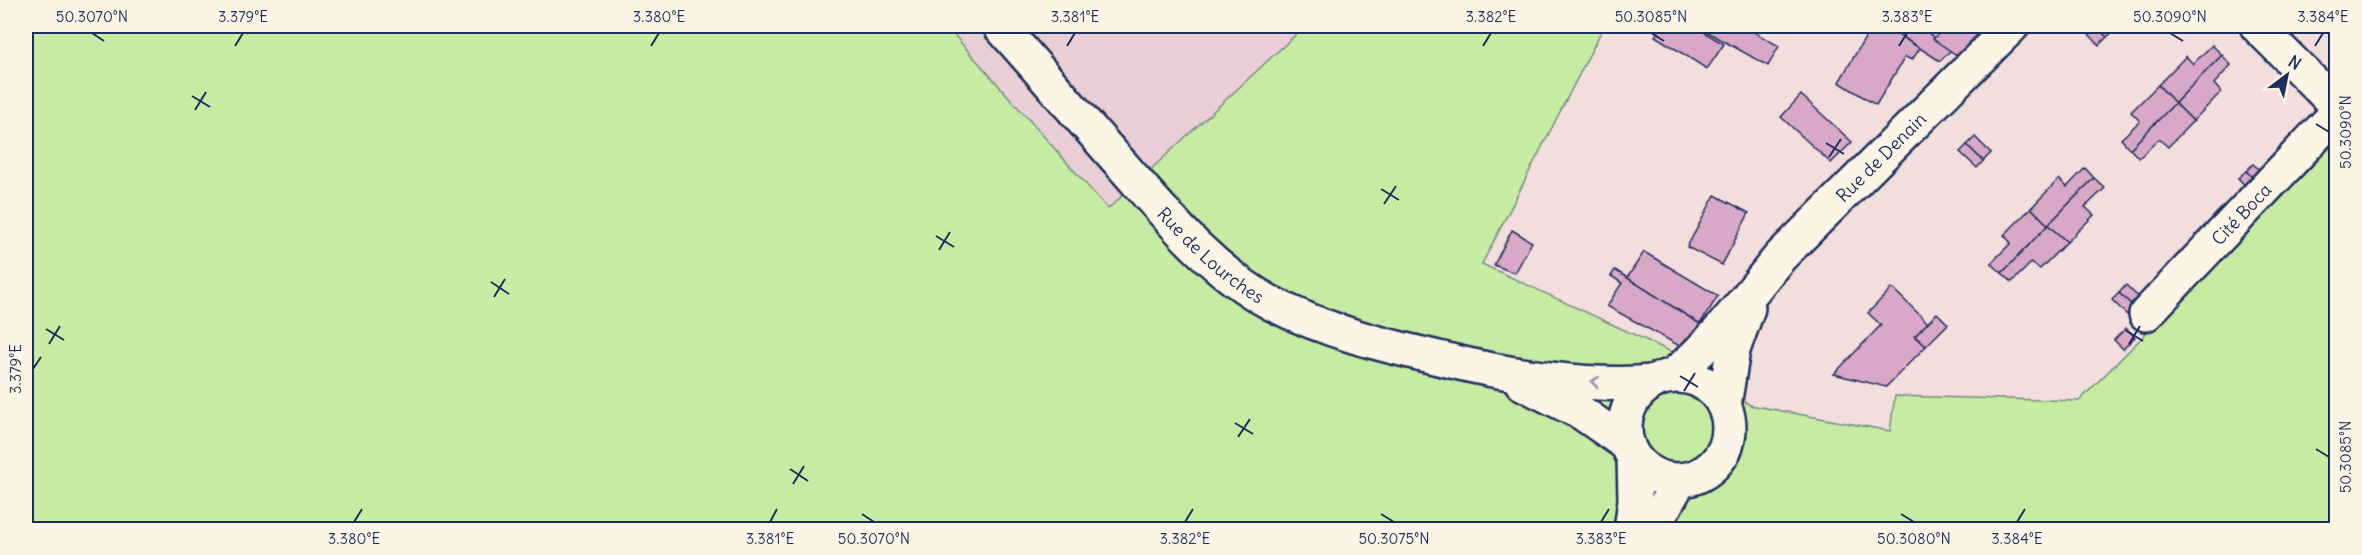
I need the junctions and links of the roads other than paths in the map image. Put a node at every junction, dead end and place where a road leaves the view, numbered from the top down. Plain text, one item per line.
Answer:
1 (1000, 26) edge
2 (2012, 26) edge
3 (2257, 26) edge
4 (2337, 105) edge
5 (2337, 114) edge
6 (1754, 292) junction
7 (2146, 314) dead end
8 (1496, 372) junction
9 (1663, 379) junction
10 (1724, 406) junction
11 (1631, 451) junction
12 (1680, 480) junction
13 (1631, 530) edge
14 (1651, 530) edge

1 - 8 street, Rue de Lourches
2 - 6 street, Rue de Denain
3 - 4 street
5 - 7 street, Cité Boca
6 - 9 street, Rue de Denain
6 - 10 street, Rue de Denain
9 -> 8 street, Rue de Lourches
8 - 11 street, Rue de Lourches
9 - 10 street
9 - 11 street
10 - 12 street
11 - 12 street
11 - 13 street
12 - 14 street

